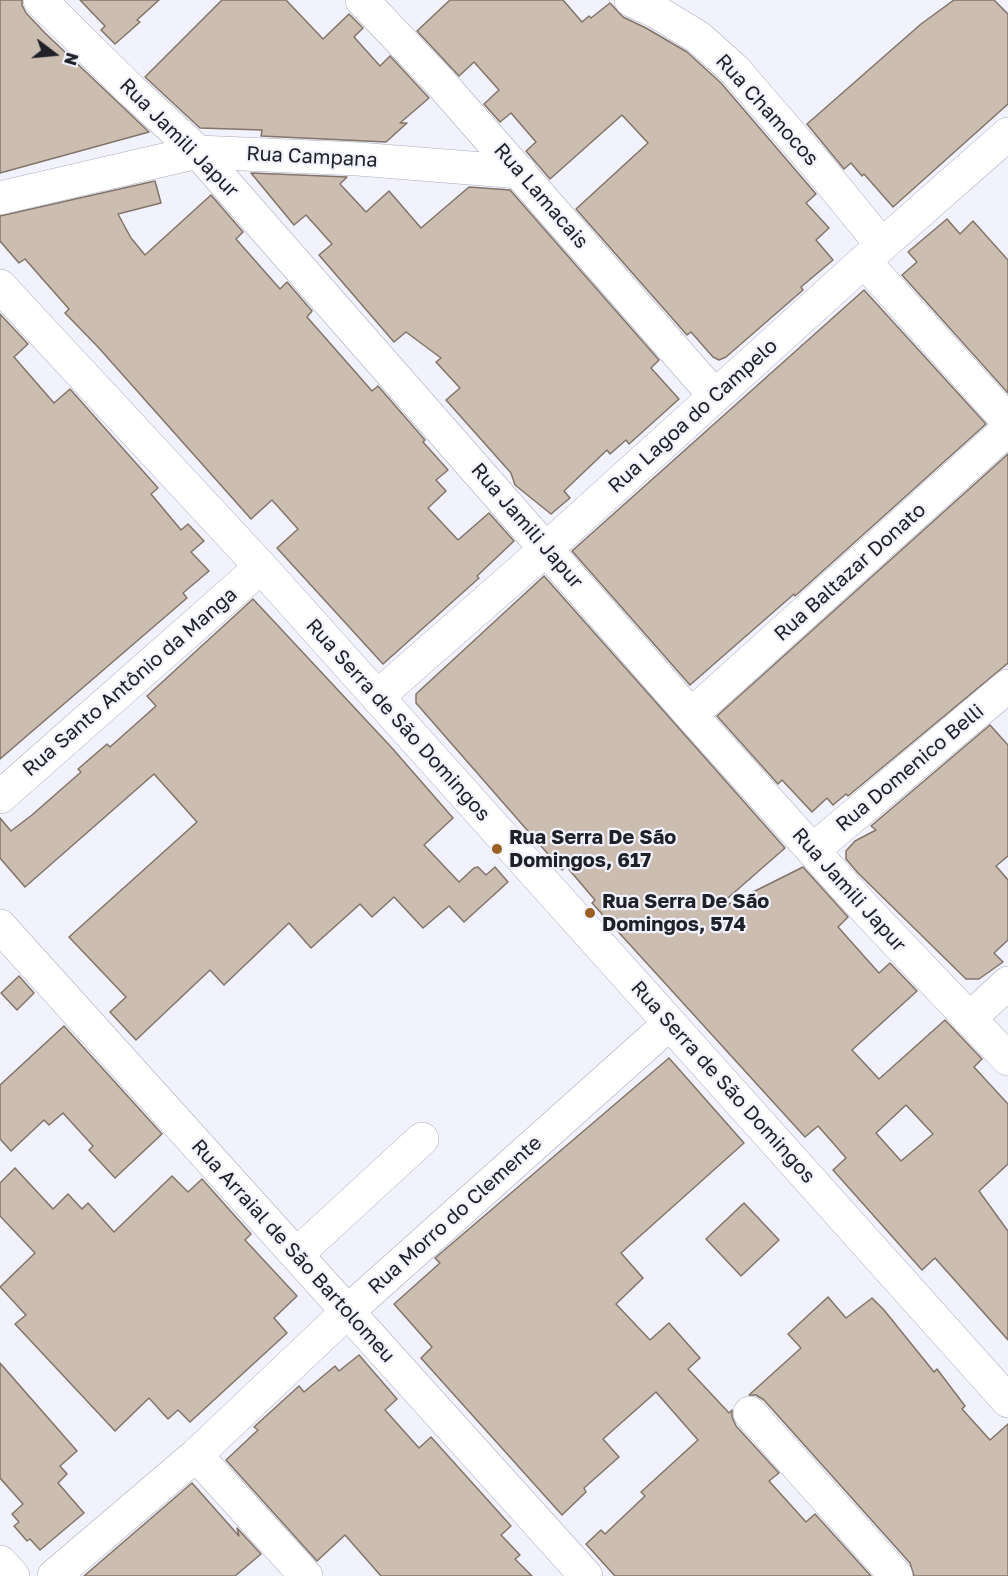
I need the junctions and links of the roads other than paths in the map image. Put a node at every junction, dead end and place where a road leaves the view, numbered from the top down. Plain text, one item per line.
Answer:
1 (40, 0) edge
2 (362, 0) edge
3 (632, 0) edge
4 (1008, 134) edge
5 (198, 152) junction
6 (520, 172) junction
7 (0, 198) edge
8 (873, 253) junction
9 (0, 286) edge
10 (715, 396) junction
11 (1008, 421) edge
12 (1008, 429) edge
13 (547, 548) junction
14 (261, 567) junction
15 (1008, 686) edge
16 (377, 697) junction
17 (691, 715) junction
18 (0, 797) edge
19 (813, 850) junction
20 (0, 926) edge
21 (1008, 983) edge
22 (969, 1018) junction
23 (669, 1024) junction
24 (1008, 1059) edge
25 (422, 1139) dead end
26 (297, 1254) junction
27 (348, 1311) junction
28 (1008, 1401) edge
29 (750, 1413) dead end
30 (196, 1455) junction
31 (0, 1562) edge
32 (13, 1576) edge
33 (54, 1576) edge
34 (306, 1576) edge
35 (586, 1576) edge
36 (896, 1576) edge

1 - 5 street, Rua Jamili Japur
2 - 6 street, Rua Lamacais
3 - 8 street, Rua Chamocos
4 - 8 street, Rua Lagoa do Campelo
5 - 6 street, Rua Campana
5 - 7 street, Rua Campana
5 - 13 street, Rua Jamili Japur
6 - 10 street, Rua Lamacais
8 - 10 street, Rua Lagoa do Campelo
8 - 11 street, Rua Chamocos
9 - 14 street, Rua Serra de São Domingos
10 - 13 street, Rua Lagoa do Campelo
12 - 17 street, Rua Baltazar Donato
13 - 16 street, Rua Lagoa do Campelo
13 - 17 street, Rua Jamili Japur
14 - 16 street, Rua Serra de São Domingos
14 - 18 street, Rua Santo Antônio da Manga
15 - 19 street, Rua Domenico Belli
16 - 23 street, Rua Serra de São Domingos
17 - 19 street, Rua Jamili Japur
19 - 22 street, Rua Jamili Japur
20 - 26 street, Rua Arraial de São Bartolomeu
21 - 22 street
22 - 24 street, Rua Jamili Japur
23 - 27 street, Rua Morro do Clemente
23 - 28 street, Rua Serra de São Domingos
25 - 26 street
26 - 27 street, Rua Arraial de São Bartolomeu
27 - 30 street, Rua Morro do Clemente
27 - 35 street, Rua Arraial de São Bartolomeu
29 - 36 street
30 - 33 street, Rua Morro do Clemente
30 - 34 street
31 - 32 street

